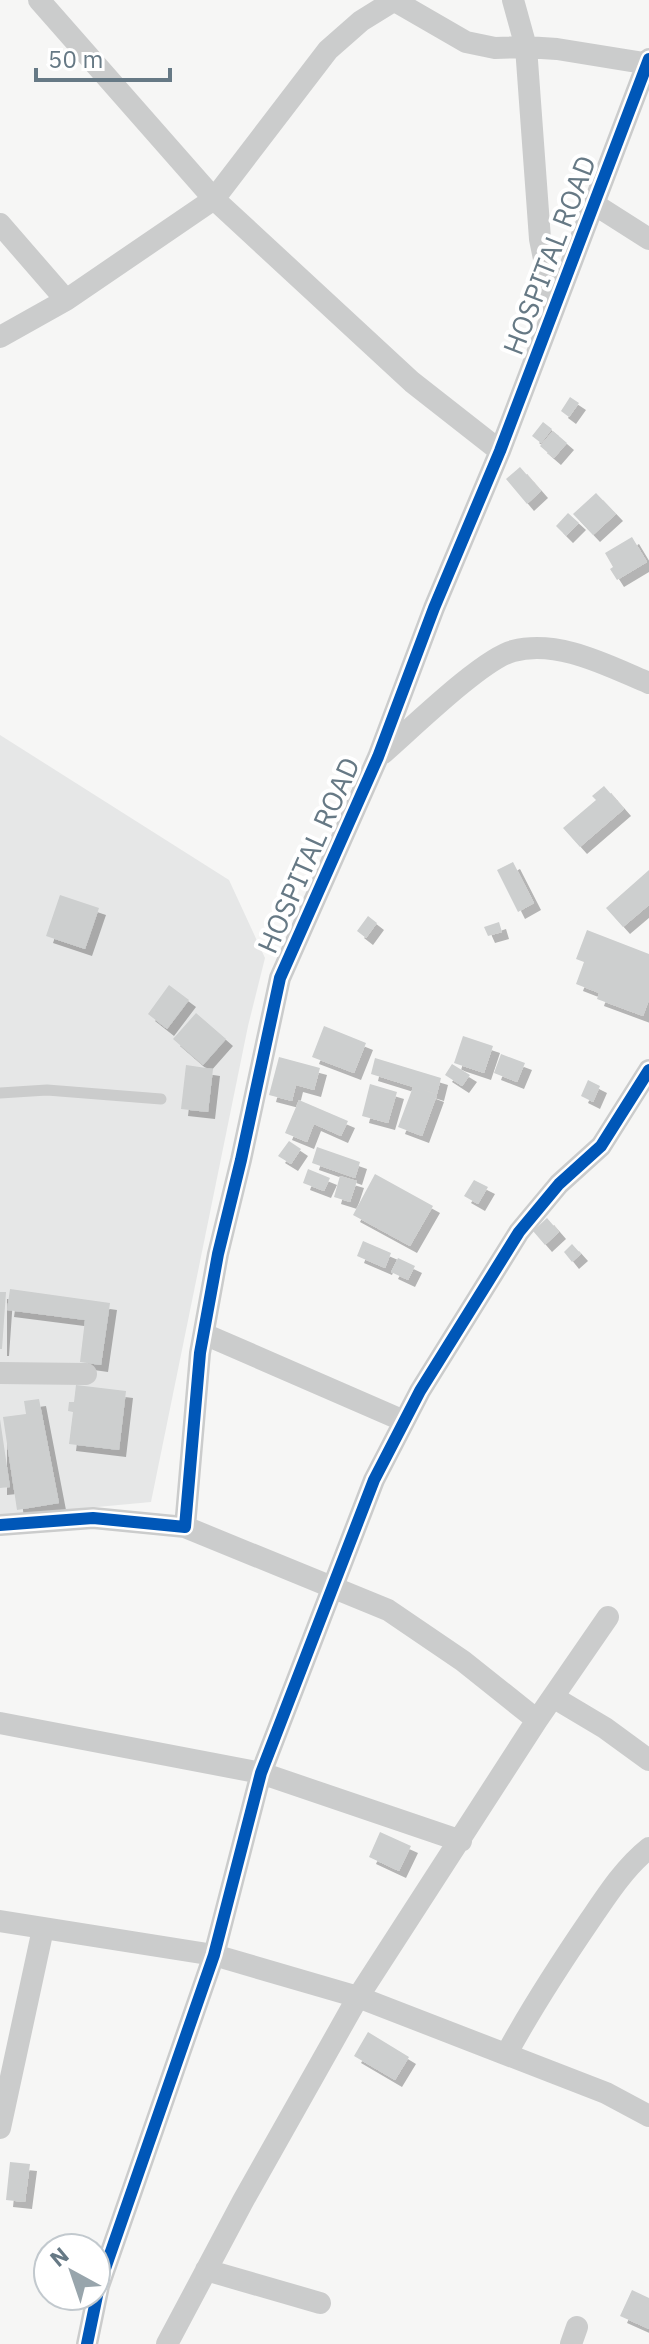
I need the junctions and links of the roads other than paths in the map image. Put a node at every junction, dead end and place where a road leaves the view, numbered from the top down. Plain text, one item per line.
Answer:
1 (39, 0) edge
2 (395, 0) edge
3 (513, 0) edge
4 (526, 47) junction
5 (648, 62) edge
6 (214, 199) junction
7 (594, 204) junction
8 (0, 224) edge
9 (649, 239) edge
10 (66, 300) junction
11 (554, 311) junction
12 (0, 337) edge
13 (500, 451) junction
14 (649, 683) edge
15 (378, 757) junction
16 (649, 1070) edge
17 (0, 1093) edge
18 (161, 1099) dead end
19 (204, 1334) junction
20 (0, 1373) edge
21 (86, 1374) dead end
22 (404, 1421) junction
23 (0, 1525) edge
24 (185, 1527) junction
25 (332, 1587) junction
26 (608, 1617) dead end
27 (553, 1697) junction
28 (537, 1720) junction
29 (0, 1723) edge
30 (649, 1760) edge
31 (261, 1773) junction
32 (461, 1841) junction
33 (649, 1848) edge
34 (0, 1921) edge
35 (43, 1929) junction
36 (214, 1955) junction
37 (358, 1997) junction
38 (507, 2053) junction
39 (649, 2116) edge
40 (0, 2128) edge
41 (206, 2270) junction
42 (320, 2303) dead end
43 (87, 2344) edge
44 (167, 2344) edge

1 - 6 street
2 - 4 street
2 - 6 street
3 - 4 street
4 - 5 street
4 - 11 street
5 - 7 street, HOSPITAL ROAD
6 - 10 street
6 - 13 street
7 - 9 street
7 - 11 street, HOSPITAL ROAD
8 - 10 street
10 - 12 street
11 - 13 street, HOSPITAL ROAD
13 - 15 street, HOSPITAL ROAD
14 - 15 street
15 - 19 street, HOSPITAL ROAD
16 - 22 street
17 - 18 lane
19 - 22 street
19 - 24 street, HOSPITAL ROAD
20 - 21 street
22 - 25 street
23 - 24 street
24 - 25 street
25 - 28 street
25 - 31 street
26 - 27 street
27 - 28 street
27 - 30 street
28 - 32 street
29 - 31 street
31 - 32 street
31 - 36 street
32 - 37 street
33 - 38 street
34 - 35 street
35 - 36 street
35 - 40 street
36 - 37 street
36 - 43 street
37 - 38 street
37 - 41 street
38 - 39 street
41 - 42 street
41 - 44 street

